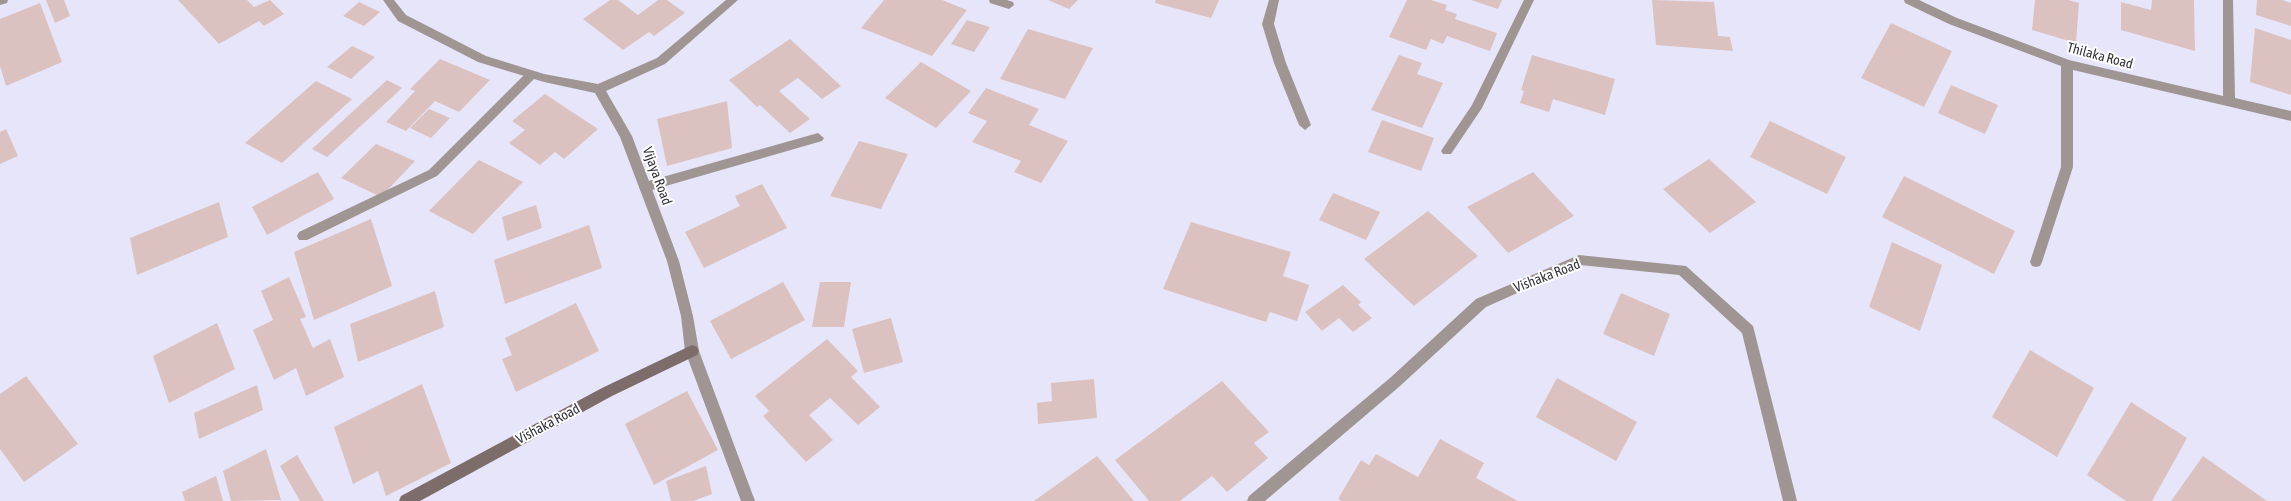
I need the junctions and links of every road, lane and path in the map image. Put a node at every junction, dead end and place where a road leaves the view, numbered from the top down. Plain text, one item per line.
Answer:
1 (388, 0) edge
2 (733, 0) edge
3 (994, 0) edge
4 (1274, 0) edge
5 (1528, 0) edge
6 (1908, 0) edge
7 (2228, 0) edge
8 (1009, 5) dead end
9 (2067, 64) junction
10 (531, 74) junction
11 (599, 89) junction
12 (2229, 101) junction
13 (2291, 116) edge
14 (1305, 125) dead end
15 (818, 138) dead end
16 (1447, 151) dead end
17 (645, 187) junction
18 (303, 236) dead end
19 (2036, 262) dead end
20 (692, 351) junction
21 (406, 501) edge
22 (748, 501) edge
23 (1254, 501) edge
24 (1790, 501) edge

1 - 10 street
2 - 11 street
3 - 8 street
4 - 14 street
5 - 16 street
6 - 9 street, Thilaka Road
7 - 12 street
9 - 12 street, Thilaka Road
9 - 19 street
10 - 11 street
10 - 18 street
11 - 17 street, Vijaya Road
12 - 13 street, Thilaka Road
15 - 17 street
17 - 20 street, Vijaya Road
20 - 21 street, Vishaka Road
20 - 22 street, Vijaya Road
23 - 24 street, Vishaka Road

